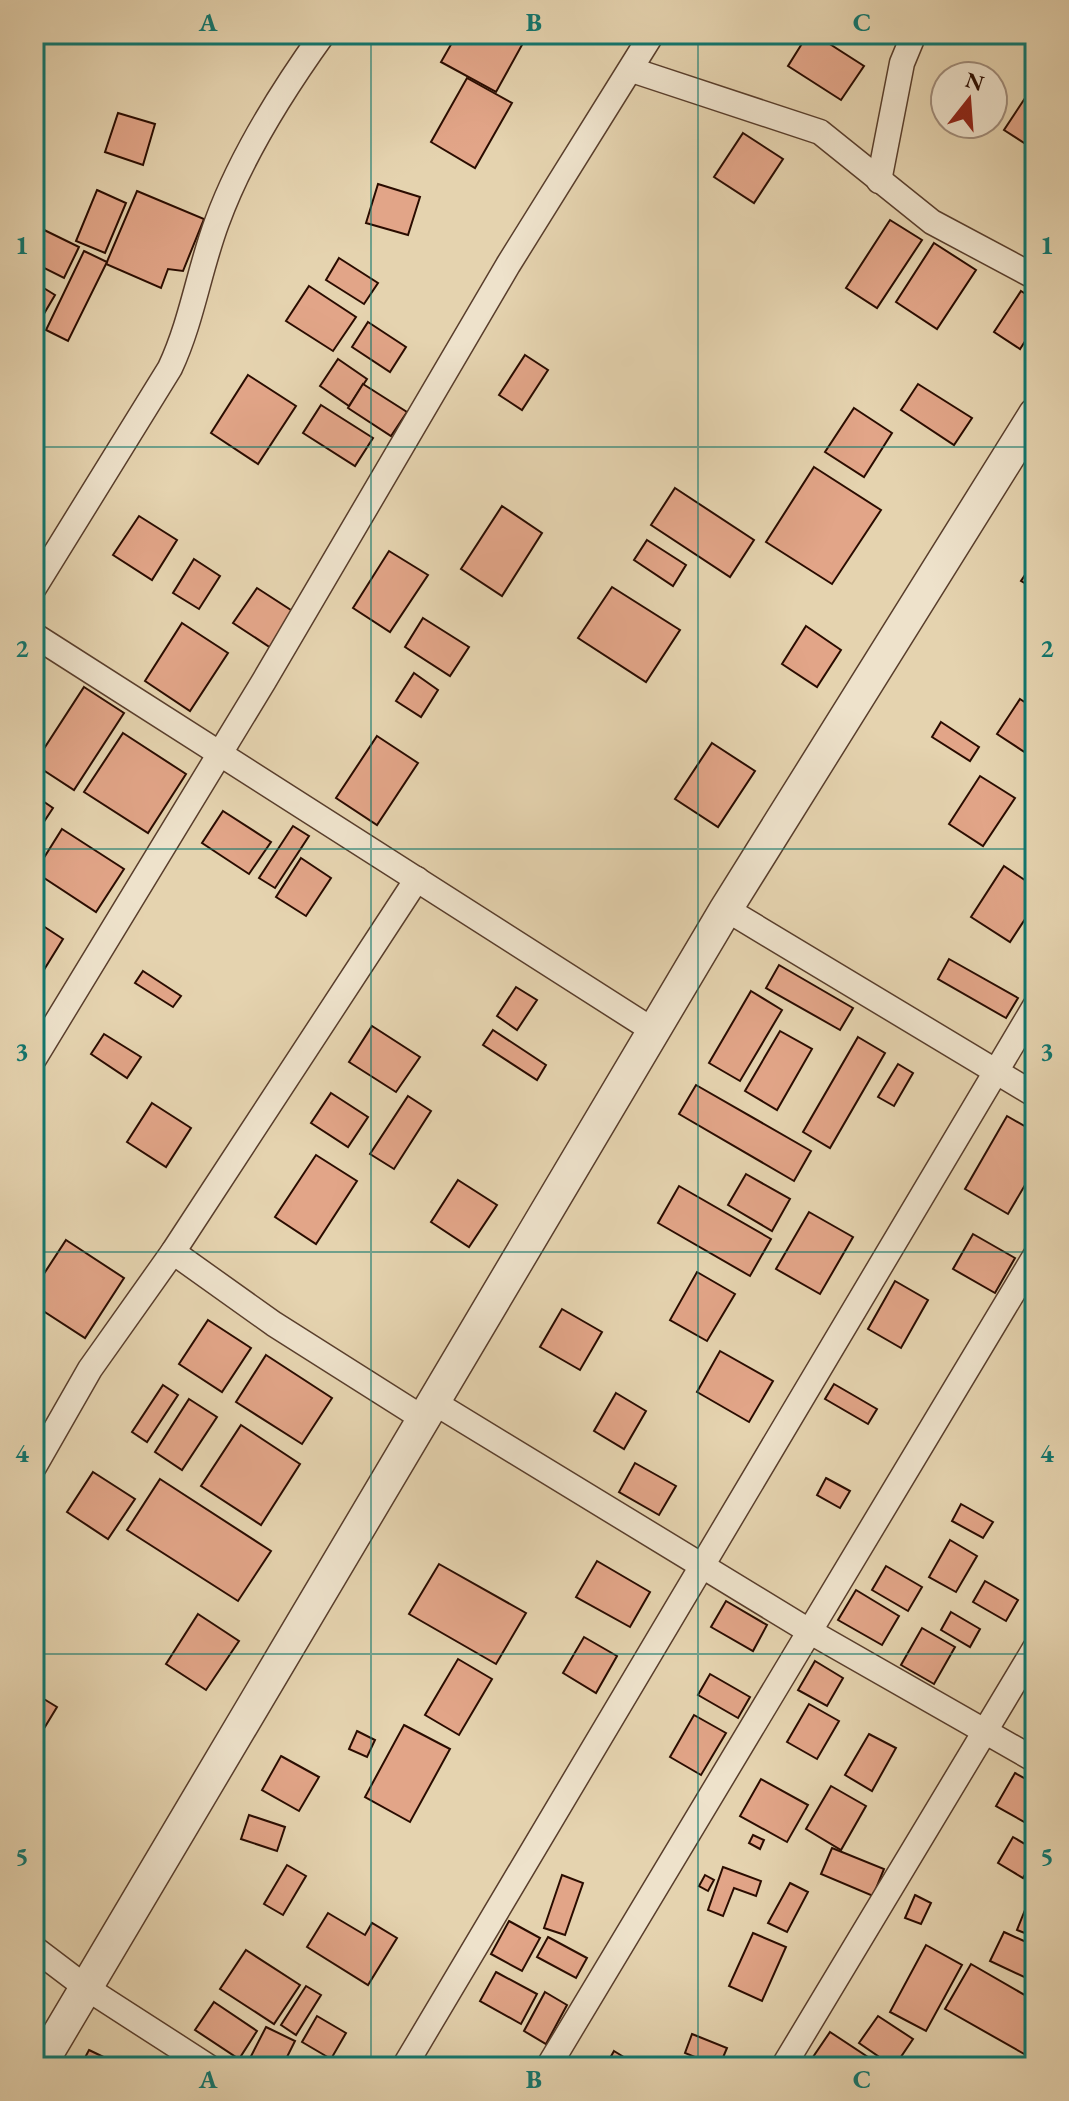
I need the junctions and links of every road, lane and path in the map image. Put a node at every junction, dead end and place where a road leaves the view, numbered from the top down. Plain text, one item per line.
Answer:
1 (323, 34) edge
2 (652, 34) edge
3 (914, 34) edge
4 (632, 70) junction
5 (879, 181) junction
6 (1035, 277) edge
7 (1035, 414) edge
8 (34, 588) edge
9 (34, 635) edge
10 (220, 753) junction
11 (417, 879) junction
12 (726, 909) junction
13 (1035, 1006) edge
14 (654, 1031) junction
15 (34, 1059) edge
16 (999, 1071) junction
17 (1035, 1095) edge
18 (173, 1252) junction
19 (1035, 1256) edge
20 (430, 1411) junction
21 (34, 1467) edge
22 (704, 1565) junction
23 (809, 1631) junction
24 (1035, 1648) edge
25 (983, 1732) junction
26 (1035, 1760) edge
27 (34, 1948) edge
28 (88, 1989) junction
29 (39, 2067) edge
30 (209, 2067) edge
31 (404, 2067) edge
32 (548, 2067) edge
33 (783, 2067) edge

1 - 8 street
2 - 4 street
3 - 5 street
4 - 5 street
4 - 10 street
5 - 6 street
7 - 12 street
9 - 10 street
10 - 11 street
10 - 15 street
11 - 14 street
11 - 18 street
12 - 14 street
12 - 16 street
13 - 16 street
14 - 20 street
16 - 17 street
16 - 22 street
18 - 20 street
18 - 21 street
19 - 23 street
20 - 22 street
20 - 28 street
22 - 23 street
22 - 31 street
23 - 25 street
23 - 32 street
24 - 25 street
25 - 26 street
25 - 33 street
27 - 28 street
28 - 29 street
28 - 30 street

